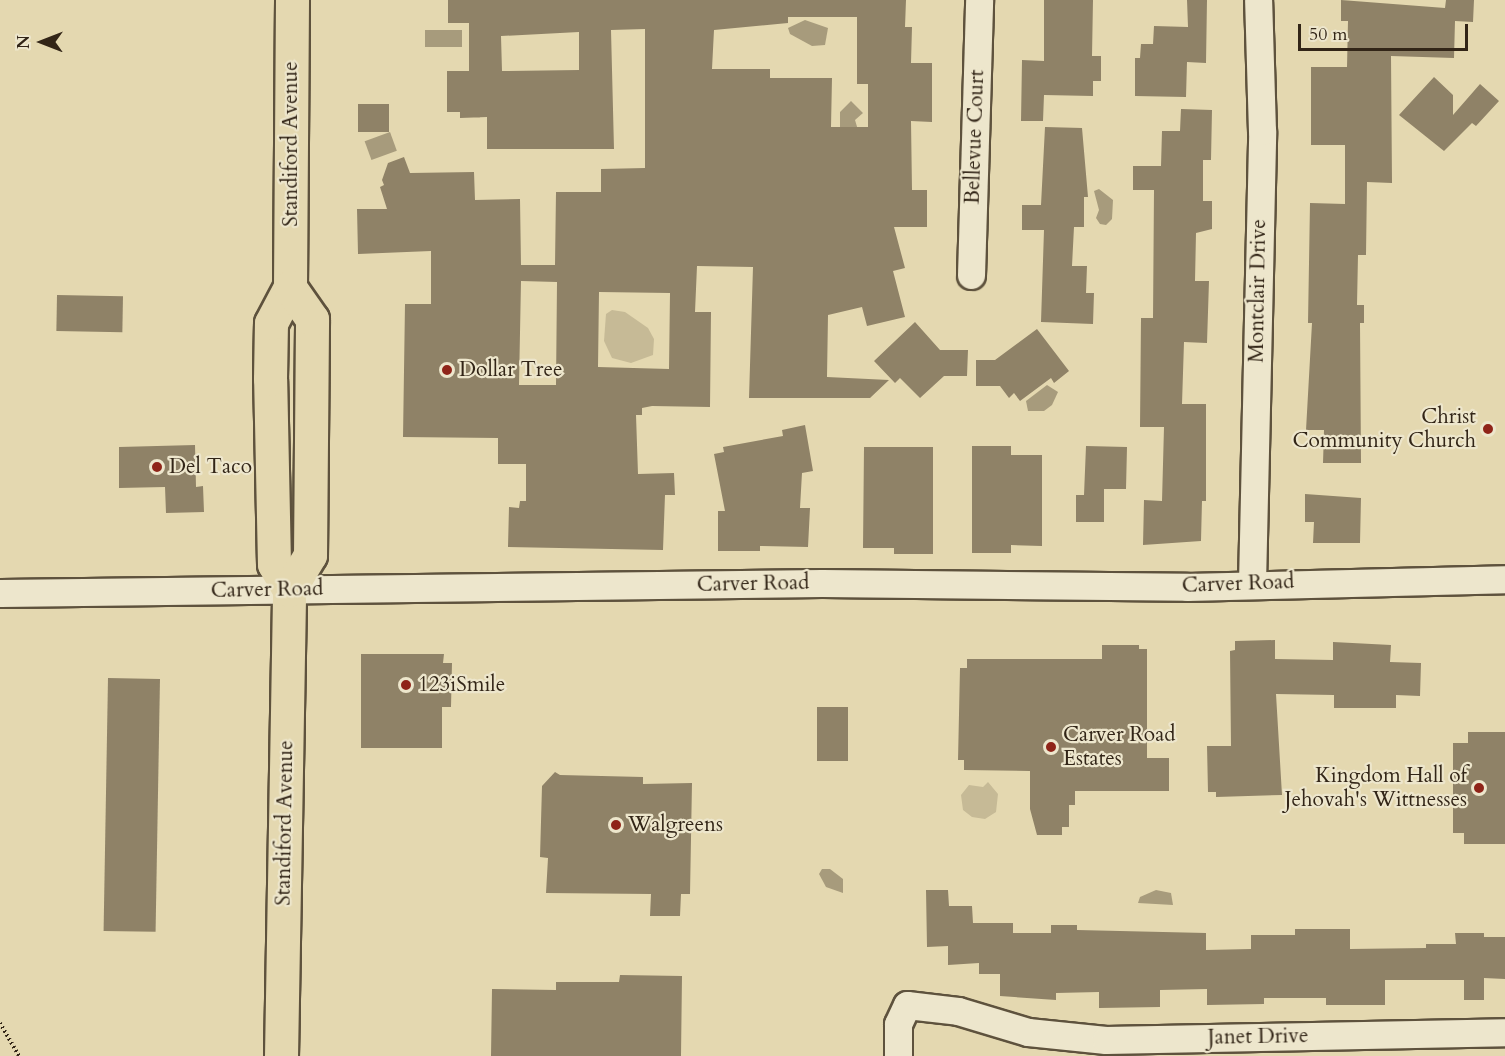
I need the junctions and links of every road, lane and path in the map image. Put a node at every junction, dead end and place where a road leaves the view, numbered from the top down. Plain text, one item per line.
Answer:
1 (292, 0) edge
2 (979, 0) edge
3 (1258, 0) edge
4 (971, 275) dead end
5 (1505, 579) edge
6 (1252, 583) junction
7 (289, 590) junction
8 (0, 593) edge
9 (0, 1023) edge
10 (1505, 1032) edge
11 (19, 1056) edge
12 (281, 1056) edge
13 (898, 1056) edge

1 - 7 main road, Standiford Avenue
2 - 4 street, Bellevue Court
3 - 6 street, Montclair Drive
5 - 6 street, Carver Road
6 - 7 street, Carver Road
7 - 8 street, Carver Road
7 - 12 main road, Standiford Avenue
9 - 11 path
10 - 13 street, Janet Drive

